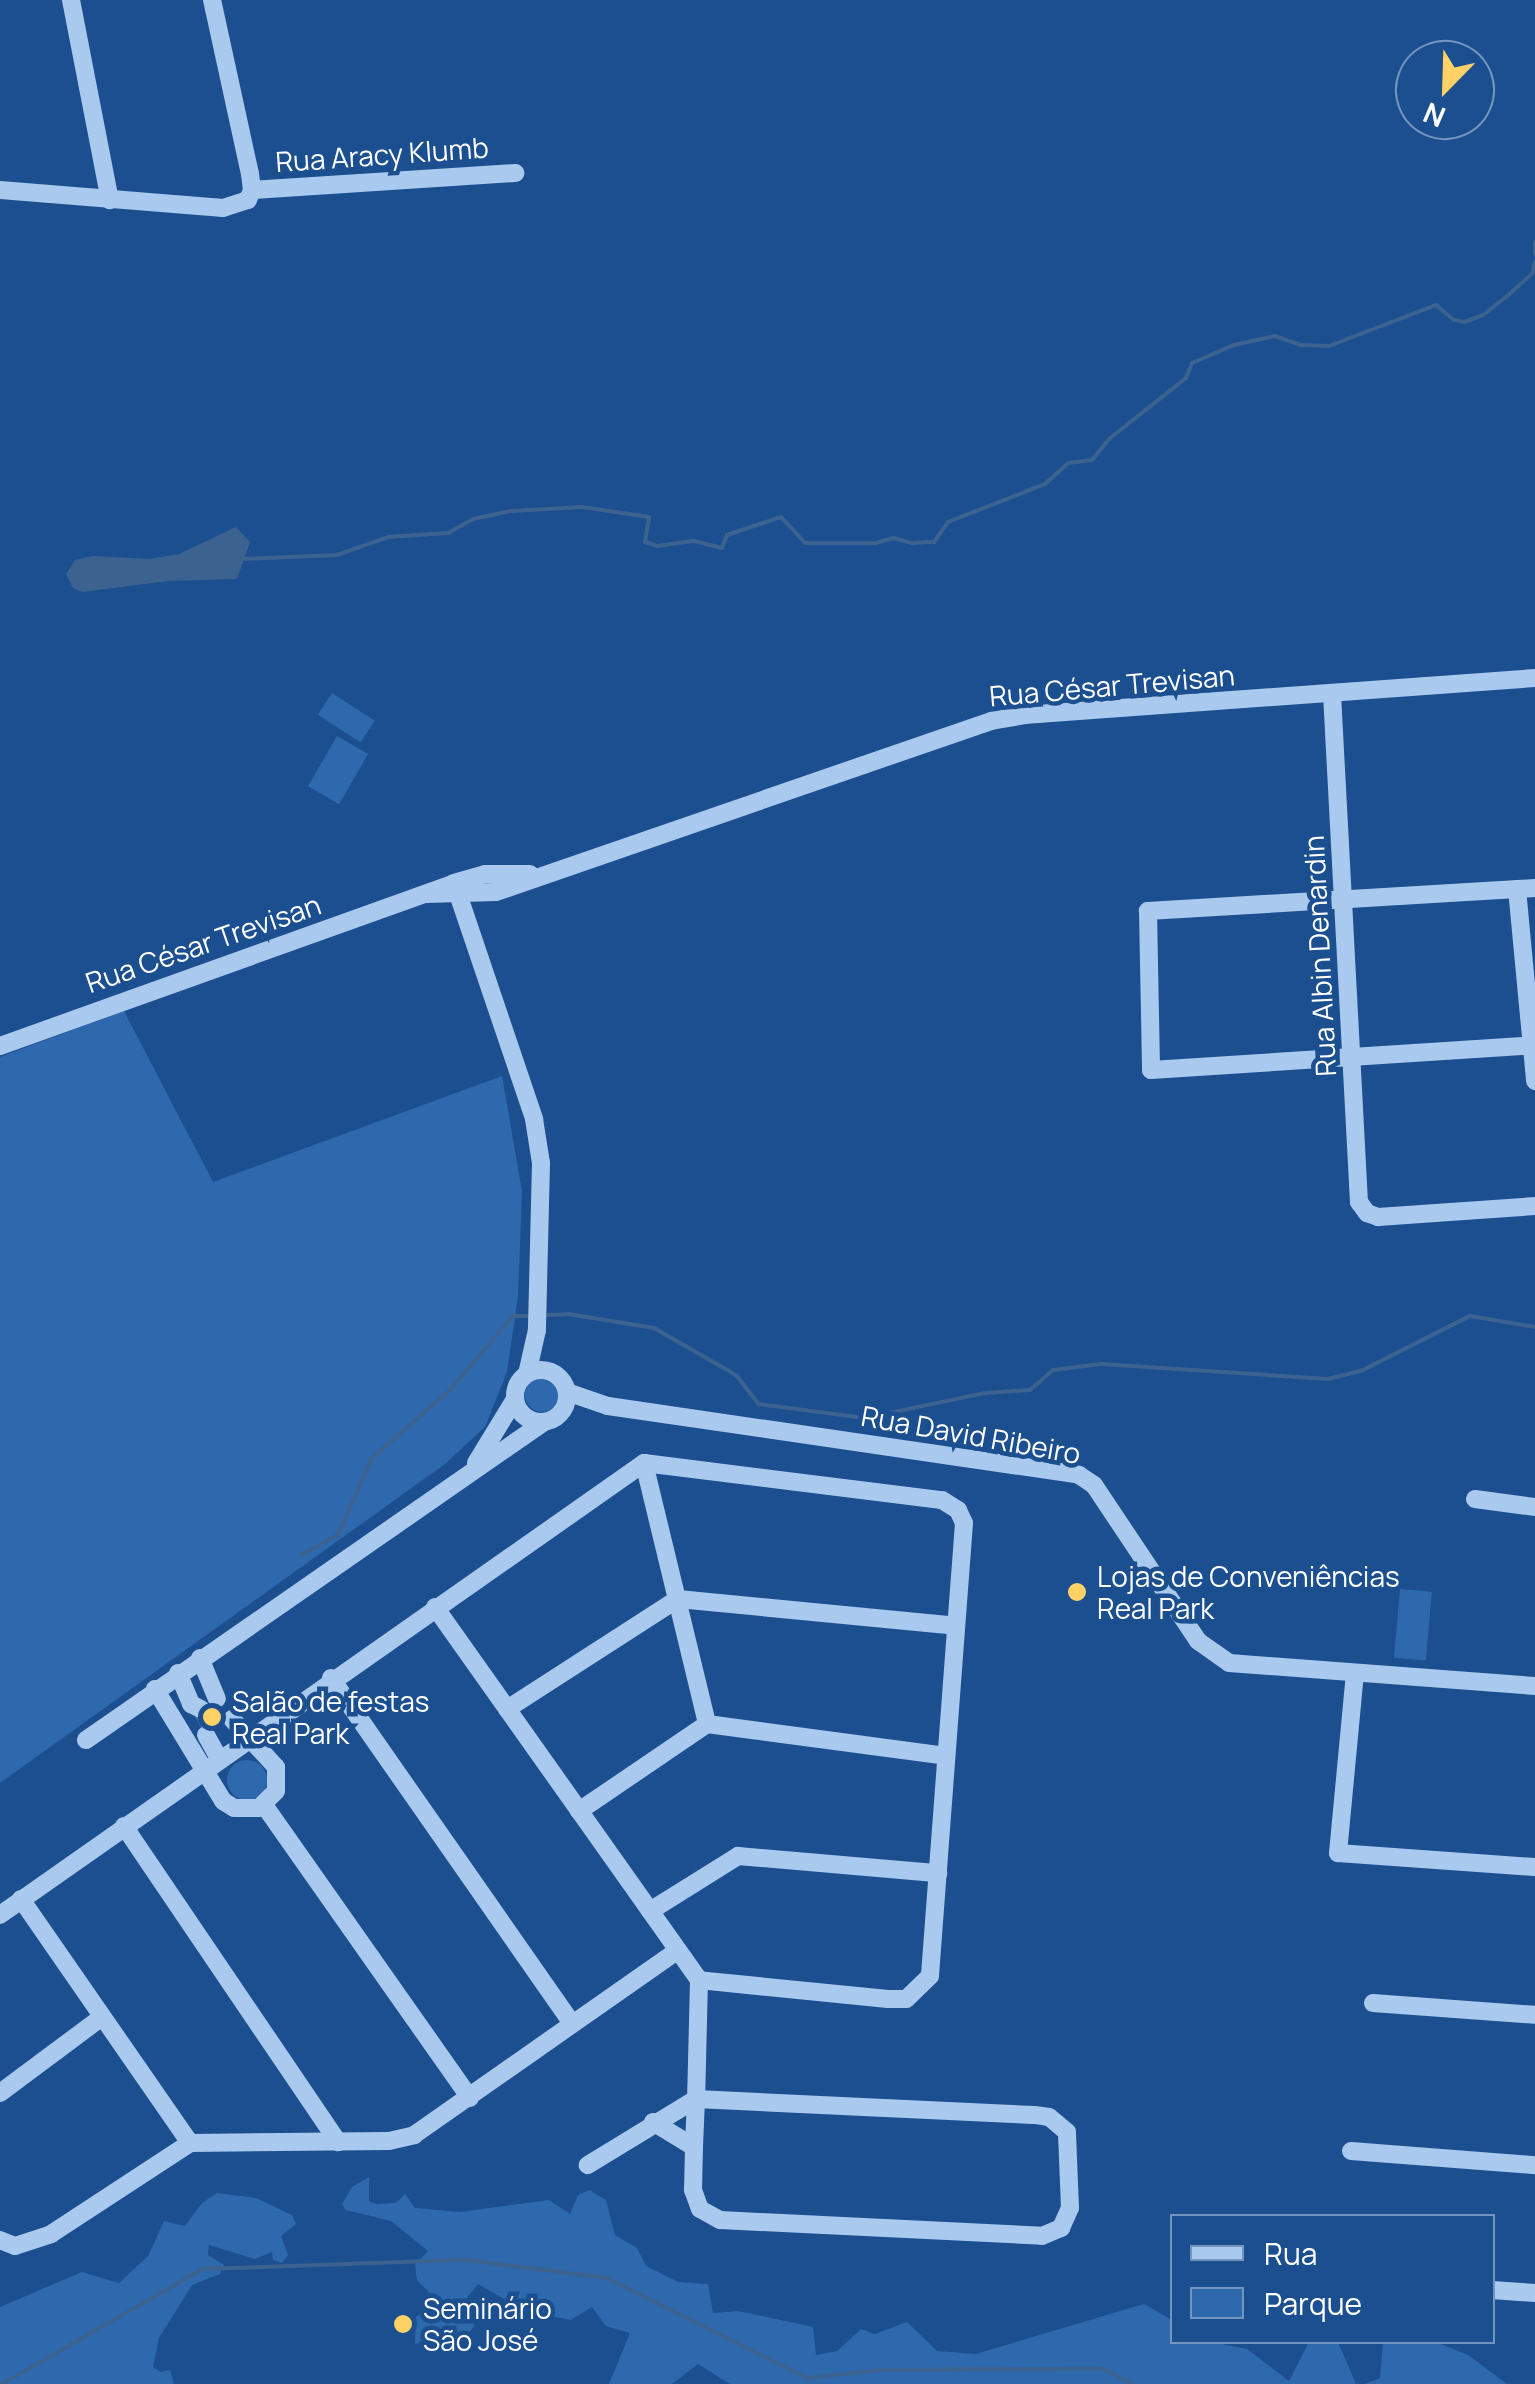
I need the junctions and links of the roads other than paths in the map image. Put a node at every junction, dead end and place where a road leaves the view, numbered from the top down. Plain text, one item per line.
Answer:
1 (72, 0) edge
2 (212, 0) edge
3 (515, 173) dead end
4 (0, 190) edge
5 (252, 190) junction
6 (110, 200) junction
7 (1535, 678) edge
8 (1332, 694) junction
9 (1526, 889) edge
10 (456, 890) junction
11 (1343, 899) junction
12 (1533, 1045) edge
13 (0, 1046) edge
14 (1352, 1057) junction
15 (1535, 1081) edge
16 (1535, 1206) edge
17 (537, 1330) junction
18 (527, 1374) junction
19 (556, 1375) junction
20 (567, 1392) junction
21 (515, 1399) junction
22 (608, 1406) junction
23 (562, 1412) junction
24 (544, 1422) junction
25 (644, 1463) junction
26 (473, 1468) junction
27 (1475, 1499) dead end
28 (1535, 1507) edge
29 (678, 1599) junction
30 (435, 1608) junction
31 (956, 1626) junction
32 (200, 1658) junction
33 (178, 1672) junction
34 (1355, 1673) junction
35 (331, 1678) junction
36 (1535, 1686) edge
37 (155, 1689) junction
38 (507, 1709) junction
39 (232, 1719) tunnel mouth
40 (708, 1724) junction
41 (210, 1733) tunnel mouth
42 (250, 1736) junction
43 (86, 1740) dead end
44 (946, 1756) junction
45 (216, 1760) junction
46 (264, 1804) junction
47 (579, 1811) junction
48 (124, 1826) junction
49 (1535, 1867) edge
50 (938, 1873) junction
51 (21, 1900) junction
52 (650, 1911) junction
53 (0, 1914) edge
54 (678, 1950) junction
55 (699, 1980) junction
56 (1373, 2002) dead end
57 (1535, 2015) edge
58 (102, 2017) junction
59 (572, 2022) junction
60 (0, 2093) edge
61 (470, 2098) junction
62 (696, 2099) junction
63 (653, 2122) junction
64 (338, 2142) junction
65 (190, 2144) junction
66 (694, 2147) junction
67 (1352, 2150) dead end
68 (588, 2165) dead end
69 (1535, 2165) edge
70 (0, 2240) edge
71 (1495, 2290) edge
72 (1535, 2293) edge

1 - 6 street
2 - 5 street
3 - 5 street, Rua Aracy Klumb
4 - 6 street, Rua Aracy Klumb
5 - 6 street, Rua Aracy Klumb
7 - 8 street, Rua César Trevisan
8 - 10 street, Rua César Trevisan
8 - 11 street, Rua Albin Denardin
9 - 11 street
9 - 12 street
10 - 13 street, Rua César Trevisan
10 - 17 street
11 - 14 street, Rua Albin Denardin
11 - 14 street
12 - 14 street
12 - 15 street
14 - 16 street, Rua Albin Denardin
17 - 18 street
17 - 19 street
18 - 19 street
18 - 21 street
19 - 20 street
20 - 22 street, Rua David Ribeiro
20 - 23 street
21 - 24 street
21 - 26 street
22 - 23 street, Rua David Ribeiro
22 - 34 street, Rua David Ribeiro
23 - 24 street
24 - 26 street
25 - 29 street
25 - 30 street
25 - 31 street
26 - 32 street
27 - 28 street
29 - 31 street
29 - 38 street
29 - 40 street
30 - 35 street
30 - 38 street
31 - 44 street
32 - 33 street
32 - 33 street
33 - 37 street
34 - 36 street, Rua David Ribeiro
34 - 49 street
35 - 42 street
35 - 59 street
37 - 43 street
37 - 45 street
38 - 47 street
39 - 42 street
40 - 44 street
40 - 47 street
41 - 45 street
42 - 45 street
42 - 46 street
44 - 50 street
45 - 46 street
45 - 48 street
46 - 61 street
47 - 52 street
48 - 51 street
48 - 64 street
50 - 52 street
50 - 55 street
51 - 53 street
51 - 58 street
52 - 54 street
54 - 55 street
54 - 59 street
55 - 62 street
56 - 57 street
58 - 60 street
58 - 65 street
59 - 61 street
61 - 64 street
62 - 63 street
62 - 66 street
62 - 66 street
63 - 66 street
63 - 68 street
64 - 65 street
65 - 70 street
67 - 69 street
71 - 72 street

